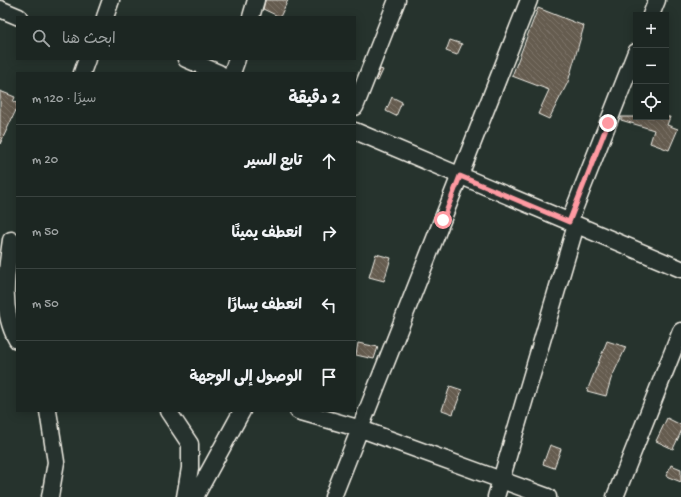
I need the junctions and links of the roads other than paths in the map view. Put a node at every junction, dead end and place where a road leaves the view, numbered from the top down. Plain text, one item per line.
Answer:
1 (111, 0) edge
2 (256, 0) edge
3 (397, 0) edge
4 (529, 0) edge
5 (656, 0) edge
6 (0, 10) edge
7 (652, 12) edge
8 (16, 16) edge
9 (105, 16) edge
10 (251, 16) edge
11 (88, 60) edge
12 (188, 60) edge
13 (237, 60) edge
14 (633, 60) edge
15 (82, 72) edge
16 (217, 72) edge
17 (232, 72) edge
18 (356, 104) edge
19 (356, 131) edge
20 (460, 176) junction
21 (573, 223) junction
22 (14, 235) edge
23 (0, 260) edge
24 (681, 269) edge
25 (11, 314) edge
26 (681, 331) edge
27 (16, 338) edge
28 (48, 412) edge
29 (169, 412) edge
30 (241, 412) edge
31 (302, 412) edge
32 (361, 429) junction
33 (501, 480) junction
34 (50, 497) edge
35 (185, 497) edge
36 (196, 497) edge
37 (333, 497) edge
38 (496, 497) edge
39 (548, 497) edge
40 (616, 497) edge

1 - 9 street
2 - 10 street
3 - 18 street
4 - 20 street
5 - 7 street
6 - 8 street
11 - 15 street
12 - 16 street
13 - 17 street
14 - 21 street
19 - 20 street
20 - 21 street
20 - 32 street
21 - 24 street
21 - 33 street
22 - 23 street
22 - 25 street
25 - 27 street
26 - 40 street
28 - 34 street
29 - 35 street
30 - 36 street
31 - 32 street
32 - 33 street
32 - 37 street
33 - 38 street
33 - 39 street

